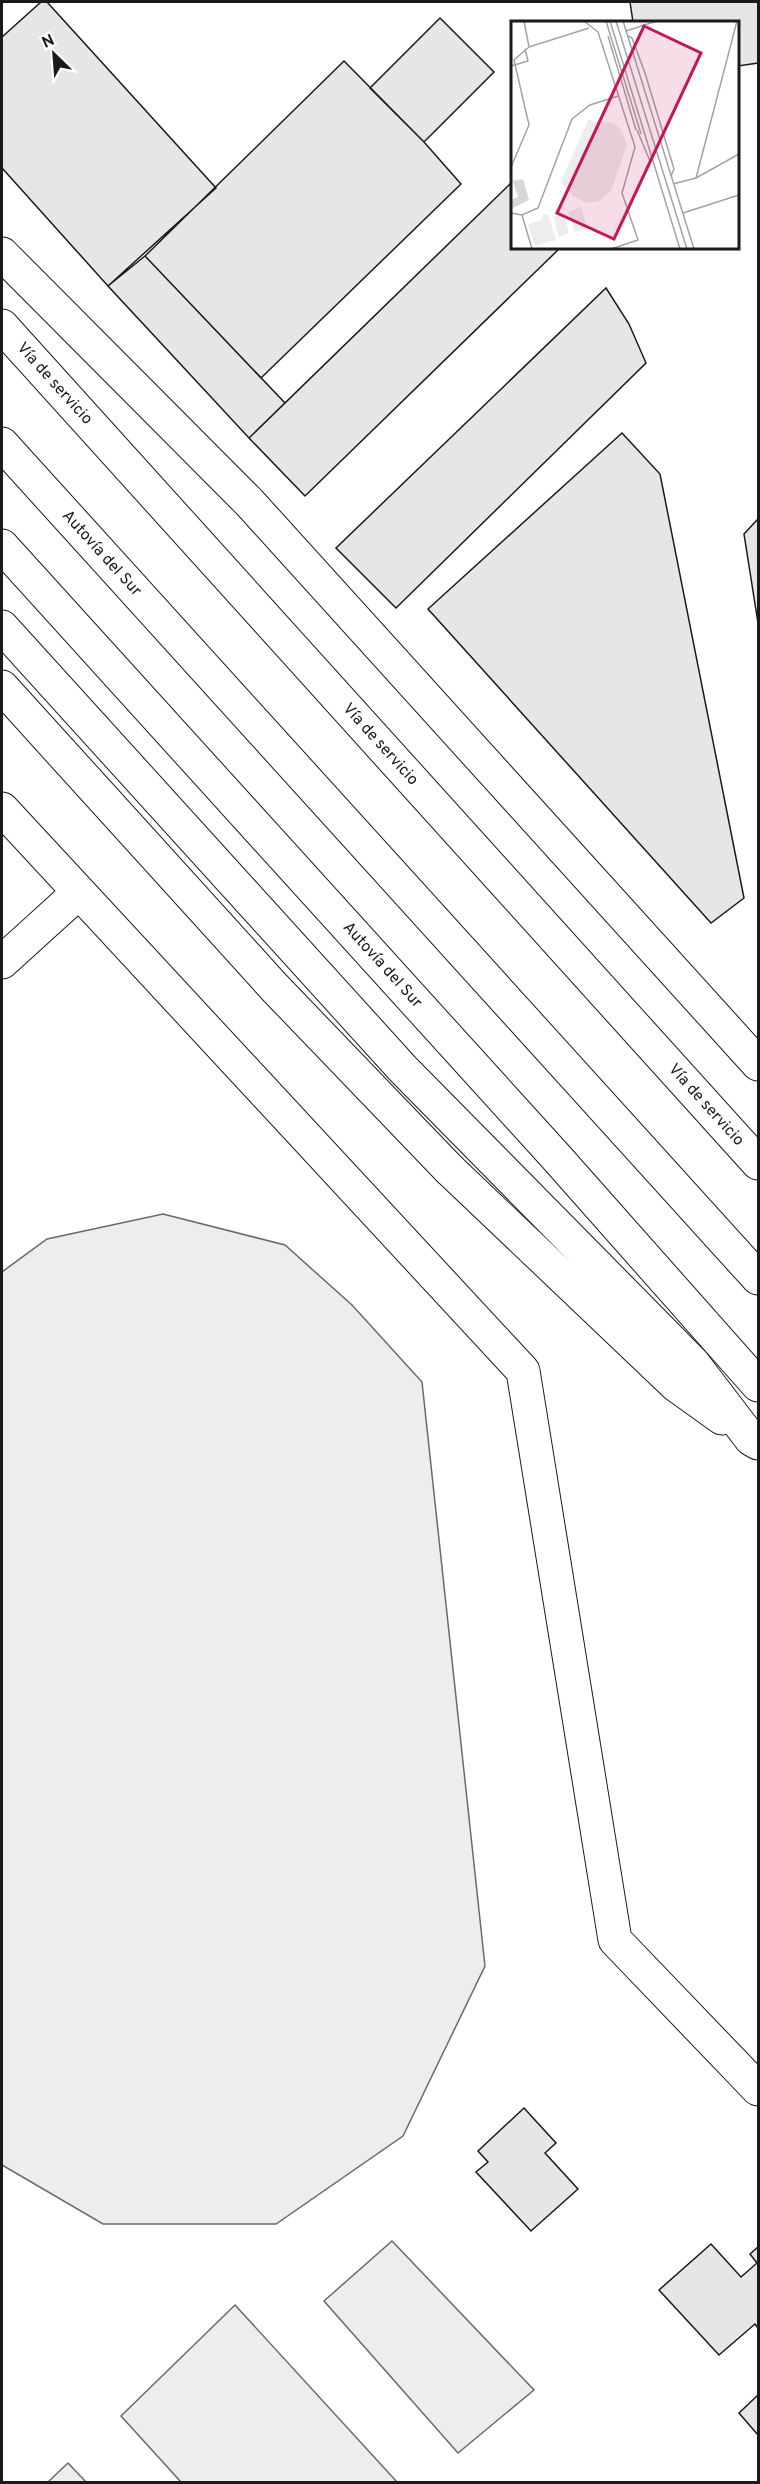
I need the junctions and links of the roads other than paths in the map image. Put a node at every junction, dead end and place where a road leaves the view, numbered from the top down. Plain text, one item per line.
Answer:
1 (2, 254) edge
2 (2, 326) edge
3 (2, 444) edge
4 (2, 546) edge
5 (2, 627) edge
6 (2, 687) edge
7 (2, 809) edge
8 (78, 892) junction
9 (2, 962) edge
10 (759, 1064) edge
11 (759, 1163) edge
12 (759, 1278) edge
13 (759, 1385) edge
14 (755, 1441) edge
15 (759, 2089) edge

1 - 10 main road
2 - 11 main road, Vía de servicio
3 - 12 main road, Autovía del Sur
4 - 13 main road, Autovía del Sur
5 - 14 main road
6 - 14 main road
7 - 8 main road
8 - 9 main road
8 - 15 main road

